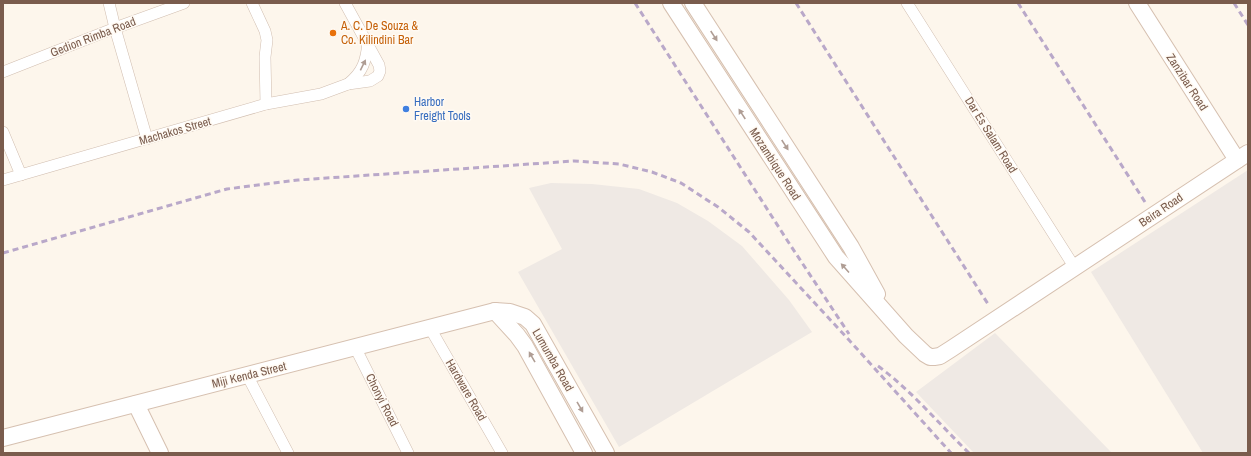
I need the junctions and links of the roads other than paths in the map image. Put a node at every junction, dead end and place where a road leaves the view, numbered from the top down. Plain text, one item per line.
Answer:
1 (109, 3) edge
2 (184, 3) edge
3 (252, 3) edge
4 (345, 3) edge
5 (671, 3) edge
6 (693, 3) edge
7 (907, 3) edge
8 (1137, 3) edge
9 (115, 28) junction
10 (368, 42) junction
11 (3, 72) edge
12 (348, 84) junction
13 (266, 104) junction
14 (3, 132) edge
15 (147, 139) junction
16 (1242, 157) edge
17 (21, 175) junction
18 (3, 180) edge
19 (1075, 268) junction
20 (495, 311) junction
21 (890, 318) junction
22 (430, 328) junction
23 (356, 347) junction
24 (559, 370) junction
25 (247, 375) junction
26 (544, 378) junction
27 (136, 404) junction
28 (3, 438) edge
29 (160, 453) edge
30 (288, 453) edge
31 (408, 453) edge
32 (502, 453) edge
33 (584, 453) edge
34 (606, 453) edge

1 - 9 street
2 - 9 street, Gedion Rimba Road
3 - 13 street
4 - 10 street
21 -> 5 street, Mozambique Road
6 -> 21 street, Mozambique Road
7 - 19 street, Dar Es Salam Road
8 - 16 street, Zanzibar Road
9 - 11 street, Gedion Rimba Road
9 - 15 street
12 -> 10 street
10 - 12 street, Machakos Street
12 - 13 street, Machakos Street
13 - 15 street, Machakos Street
14 - 17 street
15 - 17 street, Machakos Street
16 - 19 street, Beira Road
17 - 18 street, Machakos Street
19 - 21 street, Mozambique Road
20 - 22 street, Miji Kenda Street
20 - 24 street, Lumumba Road
26 -> 20 street, Lumumba Road
22 - 23 street, Miji Kenda Street
22 - 32 street, Hardware Road
23 - 25 street, Miji Kenda Street
23 - 31 street, Chonyi Road
24 - 26 street
24 -> 34 street, Lumumba Road
25 - 27 street, Miji Kenda Street
25 - 30 street
26 - 33 street, Lumumba Road
27 - 28 street, Miji Kenda Street
27 - 29 street

